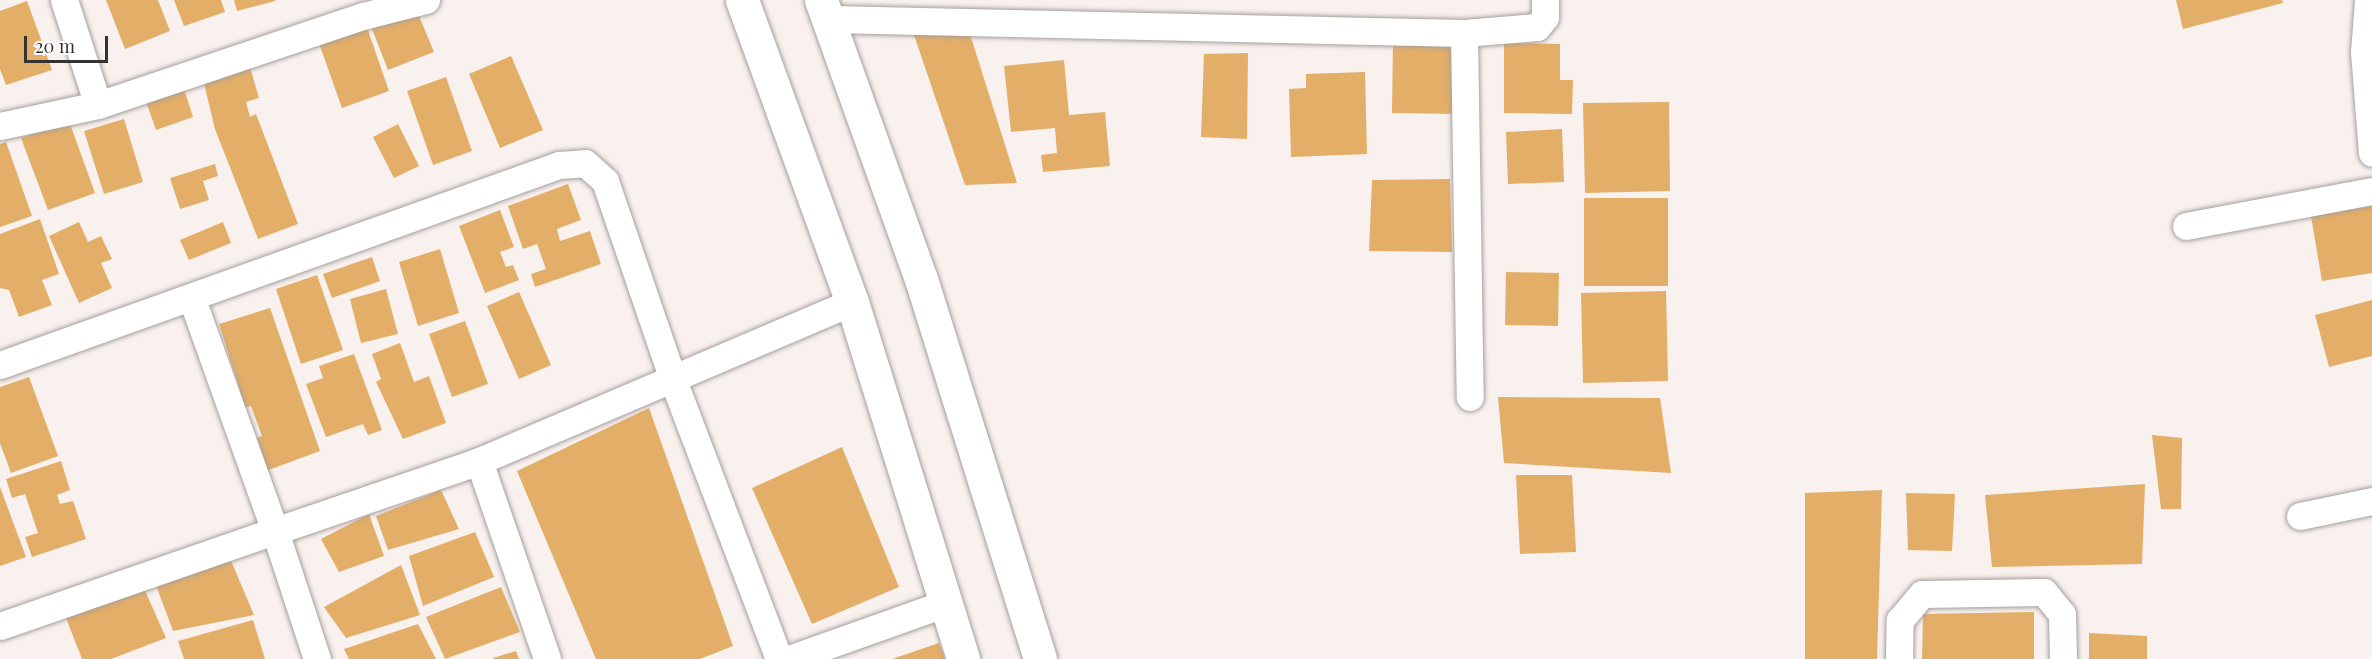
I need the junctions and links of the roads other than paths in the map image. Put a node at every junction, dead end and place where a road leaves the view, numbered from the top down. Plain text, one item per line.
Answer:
1 (64, 0) edge
2 (426, 0) edge
3 (742, 0) edge
4 (1545, 0) edge
5 (2368, 0) edge
6 (825, 10) edge
7 (1464, 33) junction
8 (98, 105) junction
9 (0, 126) edge
10 (2372, 153) edge
11 (2372, 191) edge
12 (2186, 226) dead end
13 (192, 298) junction
14 (852, 302) junction
15 (0, 364) edge
16 (673, 380) junction
17 (1470, 398) dead end
18 (479, 461) junction
19 (2372, 501) edge
20 (2300, 516) dead end
21 (275, 531) junction
22 (946, 603) junction
23 (0, 626) edge
24 (317, 659) edge
25 (547, 659) edge
26 (779, 659) edge
27 (789, 659) edge
28 (963, 659) edge
29 (1040, 659) edge
30 (1899, 659) edge
31 (2063, 659) edge

1 - 8 street
2 - 8 street
3 - 14 main road
4 - 7 street
5 - 10 street
6 - 7 street
6 - 29 main road
7 - 17 street
8 - 9 street
11 - 12 street
13 - 15 street
13 - 16 street
13 - 21 street
14 - 16 street
14 - 22 main road
16 - 18 street
16 - 26 street
18 - 21 street
18 - 25 street
19 - 20 street
21 - 23 street
21 - 24 street
22 - 27 street
22 - 28 main road
30 - 31 street

